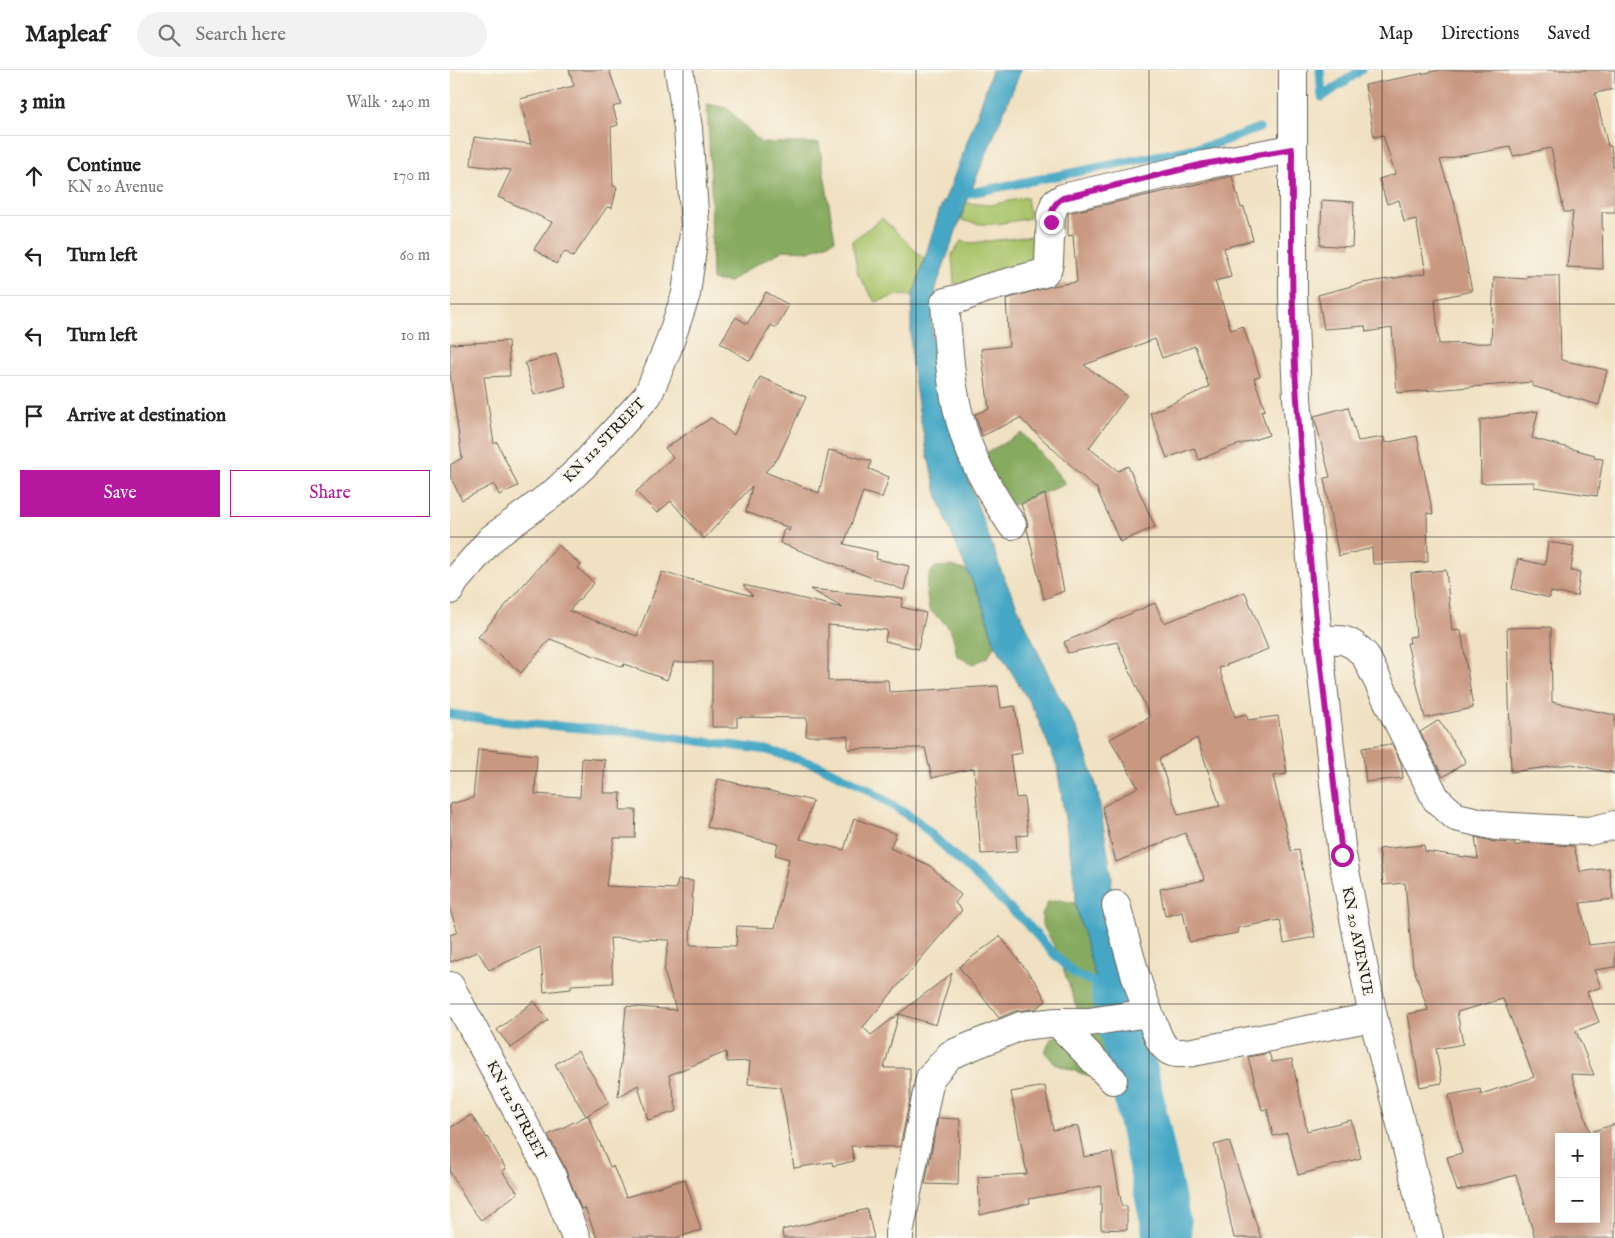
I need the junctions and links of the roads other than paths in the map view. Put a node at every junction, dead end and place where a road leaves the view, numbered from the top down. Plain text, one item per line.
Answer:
1 (678, 70) edge
2 (1293, 70) edge
3 (1292, 149) junction
4 (1012, 525) dead end
5 (450, 590) edge
6 (1318, 640) junction
7 (1615, 825) edge
8 (1116, 906) dead end
9 (450, 986) edge
10 (1142, 1013) junction
11 (1372, 1017) junction
12 (1058, 1022) junction
13 (1113, 1080) dead end
14 (576, 1238) edge
15 (900, 1238) edge
16 (1429, 1238) edge

1 - 5 street, KN 112 STREET
2 - 3 street, KN 20 AVENUE
3 - 4 street
3 - 6 street, KN 20 AVENUE
6 - 7 street
6 - 11 street, KN 20 AVENUE
8 - 10 street
9 - 14 street, KN 112 STREET
10 - 11 street
10 - 12 street
11 - 16 street, KN 20 AVENUE
12 - 13 street
12 - 15 street

